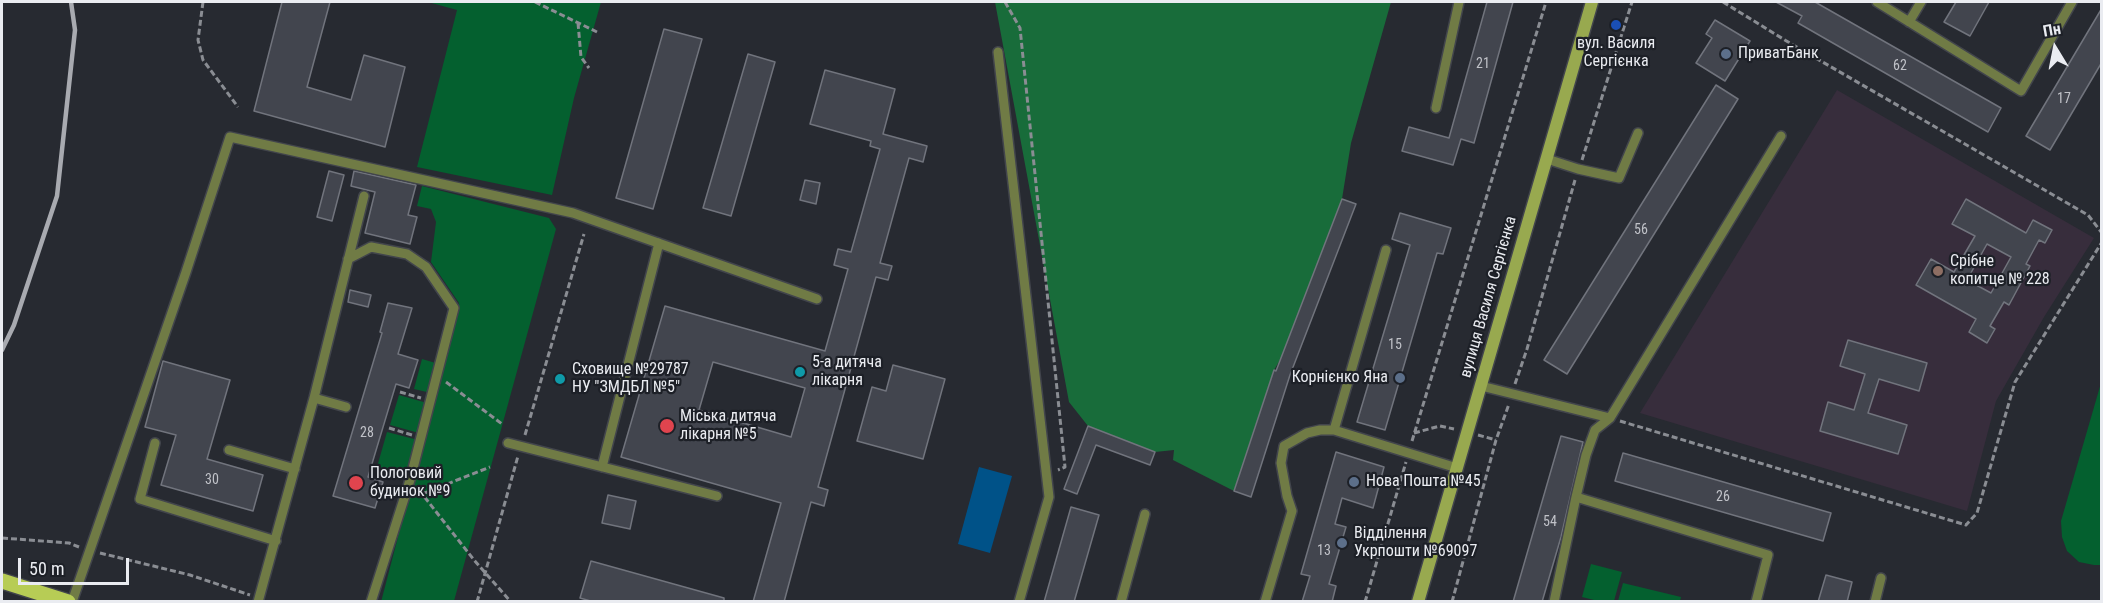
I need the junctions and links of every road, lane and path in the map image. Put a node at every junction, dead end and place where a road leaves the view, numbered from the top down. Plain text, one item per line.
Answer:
1 (203, 2) edge
2 (535, 2) edge
3 (1005, 2) edge
4 (1459, 2) edge
5 (1546, 2) edge
6 (1592, 2) edge
7 (1632, 2) edge
8 (1723, 2) edge
9 (1877, 2) edge
10 (1921, 2) edge
11 (2072, 2) edge
12 (1909, 22) junction
13 (578, 23) junction
14 (597, 32) dead end
15 (998, 52) dead end
16 (588, 68) dead end
17 (238, 106) dead end
18 (1436, 108) dead end
19 (1638, 134) dead end
20 (1781, 136) dead end
21 (1547, 159) junction
22 (1578, 169) junction
23 (364, 196) dead end
24 (2102, 233) edge
25 (584, 234) dead end
26 (2102, 242) edge
27 (659, 243) junction
28 (1386, 250) dead end
29 (348, 259) junction
30 (817, 298) dead end
31 (441, 378) dead end
32 (1481, 386) junction
33 (400, 392) dead end
34 (1512, 394) junction
35 (314, 398) junction
36 (432, 400) junction
37 (346, 407) dead end
38 (1610, 418) junction
39 (502, 424) dead end
40 (388, 428) dead end
41 (1334, 430) junction
42 (422, 438) junction
43 (155, 443) dead end
44 (508, 444) dead end
45 (521, 447) junction
46 (229, 450) dead end
47 (1408, 453) junction
48 (490, 467) dead end
49 (602, 467) junction
50 (1457, 468) junction
51 (295, 470) junction
52 (375, 471) dead end
53 (1046, 476) junction
54 (411, 480) junction
55 (422, 494) junction
56 (717, 496) dead end
57 (1576, 497) junction
58 (1145, 514) dead end
59 (2, 538) edge
60 (276, 541) junction
61 (91, 551) junction
62 (485, 571) junction
63 (1881, 578) dead end
64 (2, 581) edge
65 (259, 600) edge
66 (70, 602) edge
67 (371, 602) edge
68 (477, 602) edge
69 (511, 602) edge
70 (1018, 602) edge
71 (1121, 602) edge
72 (1265, 602) edge
73 (1365, 602) edge
74 (1418, 602) edge
75 (1452, 602) edge
76 (1554, 602) edge
77 (1756, 602) edge
78 (1875, 602) edge

1 - 17 path
2 - 13 path
3 - 53 path
4 - 18 lane
5 - 47 path
6 - 21 main road, вулиця Василя Сергієнка
7 - 22 path
8 - 24 path
9 - 12 lane
10 - 12 lane
11 - 12 lane
13 - 14 path
13 - 16 path
15 - 53 lane
19 - 22 lane
20 - 38 lane
21 - 22 lane
21 - 32 main road, вулиця Василя Сергієнка
22 - 34 path
23 - 29 lane
25 - 45 path
26 - 38 path
27 - 30 lane
27 - 49 lane
27 - 61 lane
28 - 41 lane
29 - 35 lane
29 - 36 lane
31 - 39 path
32 - 34 lane
32 - 50 main road, вулиця Василя Сергієнка
33 - 36 path
34 - 38 lane
34 - 75 path
35 - 37 lane
35 - 51 lane
36 - 42 lane
38 - 57 lane
40 - 42 path
41 - 47 lane
41 - 72 lane
42 - 54 lane
43 - 60 lane
44 - 45 lane
45 - 49 lane
45 - 62 path
46 - 51 lane
47 - 50 lane
47 - 73 path
48 - 55 path
49 - 56 lane
50 - 74 main road, вулиця Василя Сергієнка
51 - 60 lane
52 - 54 path
53 - 70 lane
54 - 55 path
54 - 67 lane
55 - 62 path
57 - 76 lane
57 - 77 lane
58 - 71 lane
59 - 61 path
60 - 65 lane
61 - 65 path
61 - 66 lane
62 - 68 path
62 - 69 path
63 - 78 lane
64 - 66 main road

